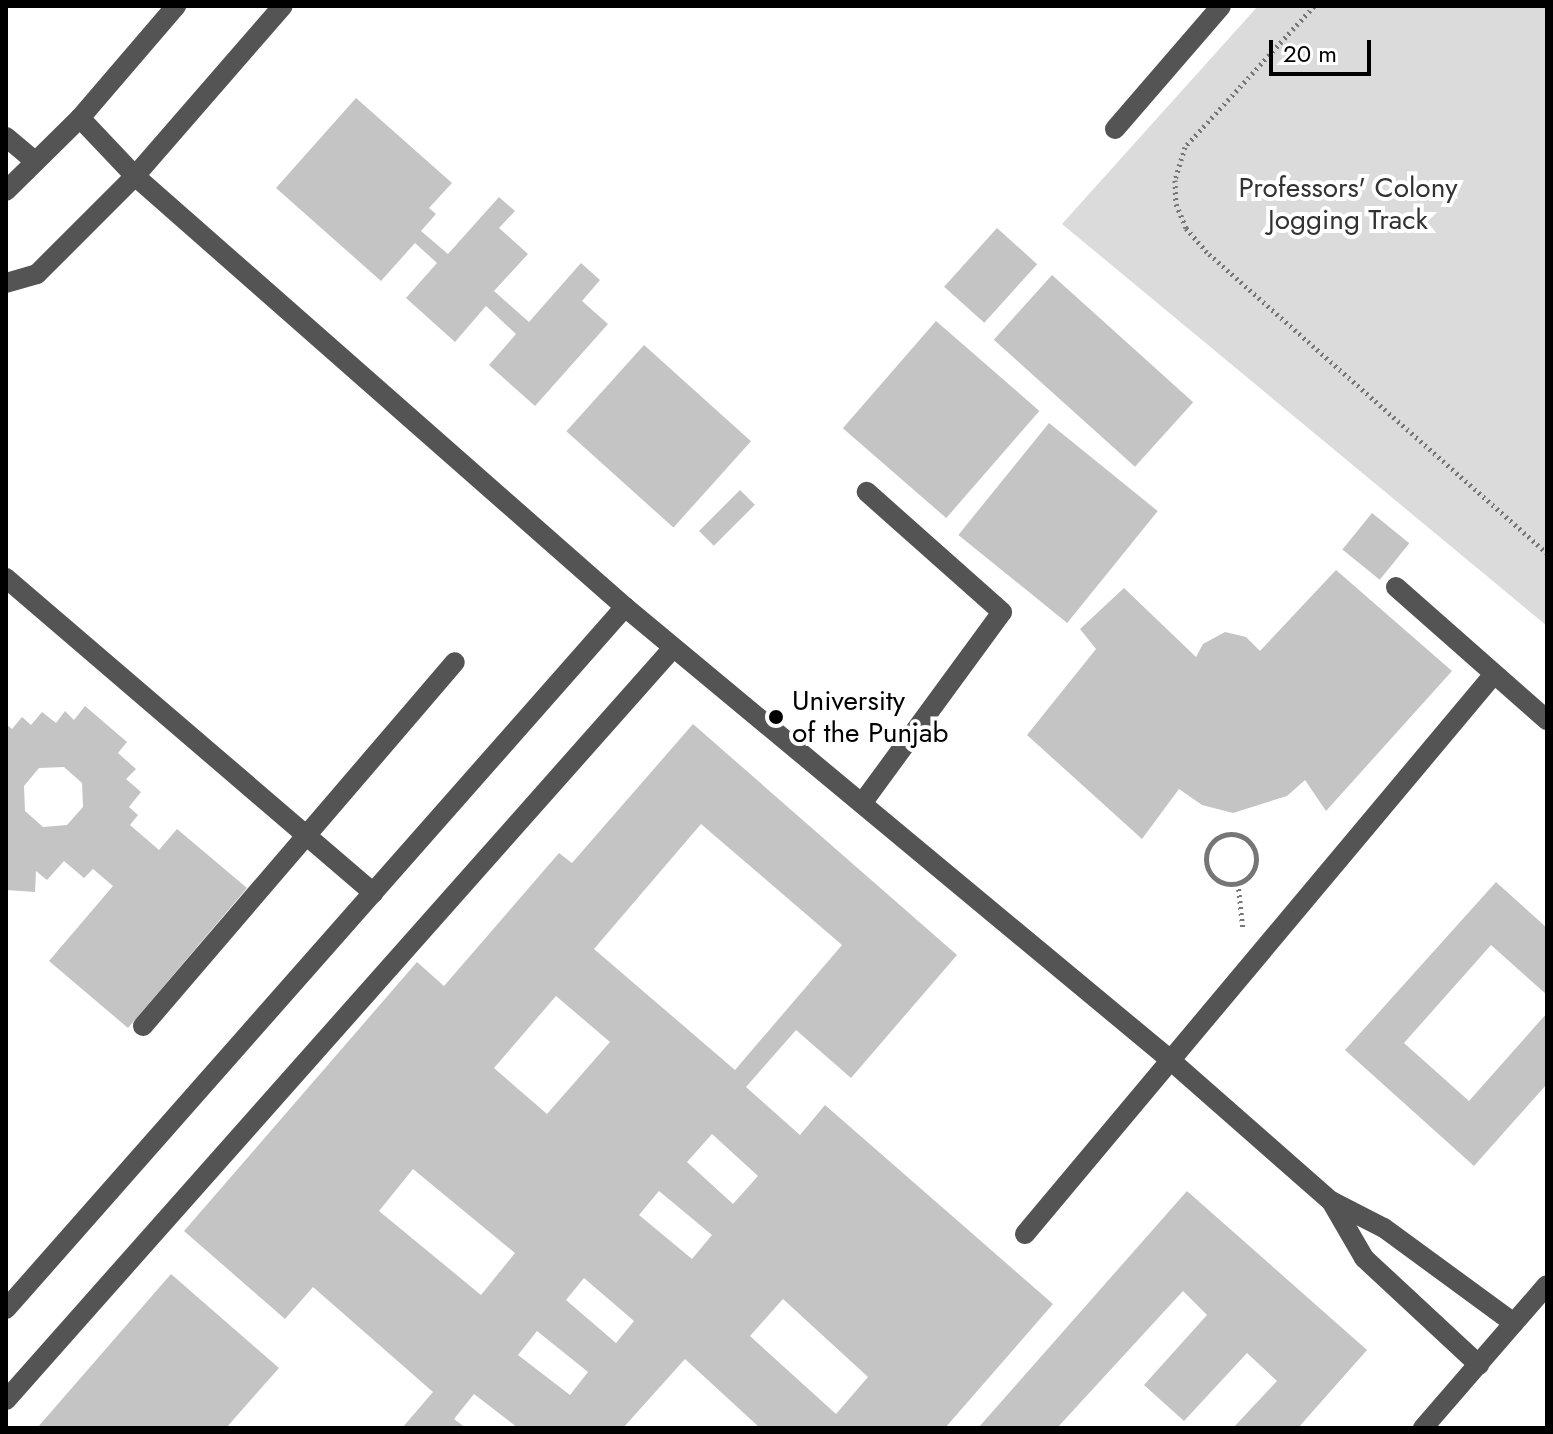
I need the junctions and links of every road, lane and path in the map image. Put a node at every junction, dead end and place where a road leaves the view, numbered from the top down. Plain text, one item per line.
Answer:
1 (176, 6) edge
2 (283, 6) edge
3 (1221, 6) edge
4 (1314, 6) edge
5 (80, 118) junction
6 (1115, 129) dead end
7 (6, 137) edge
8 (35, 161) junction
9 (135, 176) junction
10 (6, 191) edge
11 (6, 283) edge
12 (867, 492) dead end
13 (1547, 553) edge
14 (6, 578) edge
15 (1396, 587) dead end
16 (625, 607) junction
17 (673, 648) junction
18 (455, 662) dead end
19 (1494, 674) junction
20 (1547, 720) edge
21 (863, 802) junction
22 (307, 840) junction
23 (1238, 883) junction
24 (373, 893) junction
25 (1248, 966) junction
26 (143, 1026) dead end
27 (1168, 1058) junction
28 (1331, 1201) junction
29 (1025, 1234) dead end
30 (1547, 1285) edge
31 (6, 1309) edge
32 (1514, 1323) junction
33 (1479, 1365) junction
34 (6, 1400) edge
35 (1423, 1428) edge

1 - 5 street
2 - 9 street
3 - 6 street
4 - 13 path
5 - 8 street
5 - 9 street
7 - 8 street
8 - 10 street
9 - 11 street
9 - 16 street
12 - 21 street
14 - 22 street
15 - 19 street
16 - 17 street
16 - 24 street
17 - 21 street
17 - 34 street
18 - 22 street
19 - 20 street
19 - 25 street
21 - 27 street
22 - 24 street
22 - 26 street
23 - 23 path
23 - 25 path
24 - 31 street
25 - 27 street
27 - 28 street
27 - 29 street
28 - 32 street
28 - 33 street
30 - 32 street
32 - 33 street
33 - 35 street

